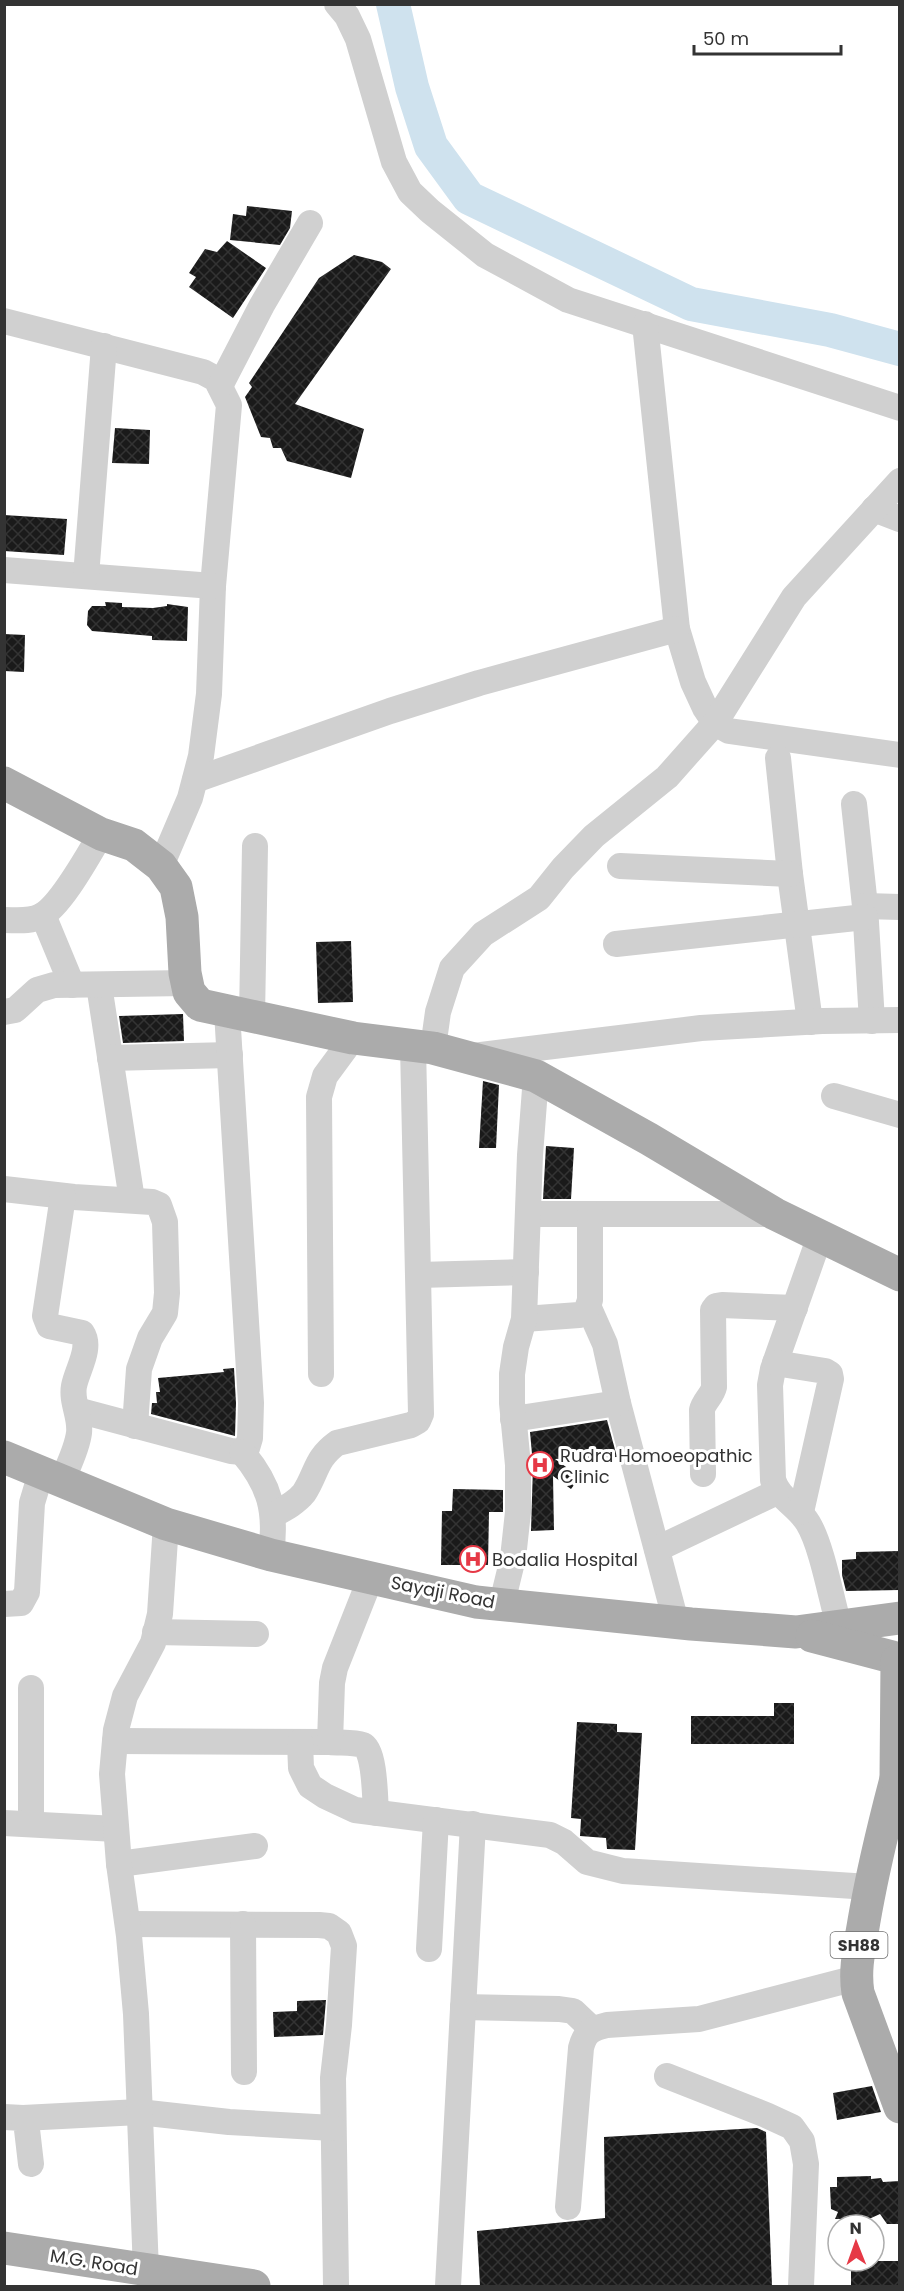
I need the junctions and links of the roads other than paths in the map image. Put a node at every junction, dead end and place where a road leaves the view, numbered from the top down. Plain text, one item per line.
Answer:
1 (337, 4) edge
2 (310, 223) dead end
3 (4, 321) edge
4 (645, 324) junction
5 (104, 346) junction
6 (220, 386) junction
7 (900, 408) edge
8 (900, 480) edge
9 (873, 509) junction
10 (900, 519) edge
11 (4, 570) edge
12 (86, 576) junction
13 (213, 586) junction
14 (677, 629) junction
15 (715, 723) junction
16 (900, 755) edge
17 (778, 758) dead end
18 (195, 780) junction
19 (4, 783) edge
20 (854, 804) dead end
21 (101, 834) junction
22 (255, 846) dead end
23 (161, 866) junction
24 (620, 866) dead end
25 (790, 874) junction
26 (900, 907) edge
27 (865, 911) junction
28 (43, 915) junction
29 (4, 920) edge
30 (798, 924) junction
31 (616, 944) dead end
32 (187, 983) junction
33 (72, 985) junction
34 (99, 985) junction
35 (4, 1012) edge
36 (240, 1014) junction
37 (900, 1020) edge
38 (872, 1021) junction
39 (810, 1022) junction
40 (353, 1038) junction
41 (423, 1047) junction
42 (230, 1055) junction
43 (467, 1057) junction
44 (110, 1058) junction
45 (536, 1076) junction
46 (834, 1096) dead end
47 (900, 1115) edge
48 (4, 1189) edge
49 (63, 1196) junction
50 (132, 1200) junction
51 (528, 1214) junction
52 (590, 1214) junction
53 (775, 1214) junction
54 (820, 1236) junction
55 (526, 1272) junction
56 (419, 1275) junction
57 (900, 1275) edge
58 (589, 1308) junction
59 (795, 1308) junction
60 (525, 1319) junction
61 (775, 1363) junction
62 (321, 1374) dead end
63 (618, 1403) junction
64 (77, 1410) junction
65 (513, 1419) junction
66 (135, 1426) junction
67 (242, 1452) junction
68 (4, 1457) edge
69 (703, 1474) dead end
70 (51, 1477) junction
71 (777, 1492) junction
72 (801, 1512) junction
73 (273, 1515) junction
74 (166, 1524) junction
75 (657, 1549) junction
76 (271, 1555) junction
77 (371, 1578) junction
78 (4, 1604) edge
79 (502, 1604) junction
80 (900, 1619) edge
81 (676, 1622) junction
82 (839, 1626) junction
83 (156, 1632) junction
84 (796, 1632) junction
85 (256, 1634) dead end
86 (896, 1660) edge
87 (31, 1688) dead end
88 (115, 1741) junction
89 (300, 1742) junction
90 (330, 1742) junction
91 (898, 1772) edge
92 (375, 1813) junction
93 (436, 1820) junction
94 (4, 1823) edge
95 (31, 1824) junction
96 (473, 1824) junction
97 (116, 1829) junction
98 (255, 1846) dead end
99 (119, 1864) junction
100 (869, 1887) junction
101 (128, 1924) junction
102 (243, 1924) junction
103 (429, 1949) dead end
104 (856, 1978) junction
105 (464, 2007) junction
106 (592, 2028) junction
107 (244, 2072) dead end
108 (667, 2076) dead end
109 (900, 2107) edge
110 (139, 2112) junction
111 (14, 2117) edge
112 (333, 2128) junction
113 (31, 2164) dead end
114 (568, 2207) dead end
115 (4, 2248) edge
116 (149, 2279) edge
117 (254, 2286) edge
118 (336, 2286) edge
119 (448, 2286) edge
120 (801, 2286) edge

1 - 4 street
2 - 6 street
3 - 5 street
4 - 7 street
4 - 14 street
5 - 6 street
5 - 12 street
6 - 13 street
8 - 9 street
9 - 10 street
9 - 15 street
11 - 12 street
12 - 13 street
13 - 18 street
14 - 15 street
14 - 18 street
15 - 16 street
15 - 41 street
17 - 25 street
18 - 23 street
19 - 21 main road
20 - 27 street
21 - 23 main road
21 - 28 street
22 - 36 street
23 - 32 main road
24 - 25 street
25 - 30 street
26 - 27 street
27 - 30 street
27 - 38 street
28 - 29 street
28 - 33 street
30 - 31 street
30 - 39 street
32 - 34 street
32 - 36 main road
33 - 34 street
33 - 35 street
34 - 44 street
36 - 40 main road
36 - 42 street
37 - 38 street
38 - 39 street
39 - 43 street
40 - 41 main road
40 - 62 street
41 - 43 main road
41 - 56 street
42 - 44 street
42 - 67 street
43 - 45 main road
44 - 50 street
45 - 51 street
45 - 53 main road
46 - 47 street
48 - 49 street
49 - 50 street
49 - 64 street
50 - 66 street
51 - 52 street
51 - 55 street
52 - 53 street
52 - 58 street
53 - 54 main road
54 - 57 main road
54 - 59 street
55 - 56 street
55 - 60 street
56 - 73 street
58 - 60 street
58 - 63 street
59 - 61 street
59 - 69 street
60 - 65 street
61 - 71 street
61 - 72 street
63 - 65 street
63 - 75 street
64 - 66 street
64 - 70 street
65 - 79 street
66 - 67 street
67 - 73 street
68 - 70 main road, Sayaji Road
70 - 74 main road, Sayaji Road
70 - 78 street
71 - 72 street
71 - 75 street
72 - 82 street
73 - 76 street
74 - 76 main road, Sayaji Road
74 - 83 street
75 - 81 street
76 - 77 main road, Sayaji Road
77 - 79 main road, Sayaji Road
77 - 90 street
79 - 81 main road, Sayaji Road
80 - 82 main road, Sayaji Road
80 - 86 main road
81 - 84 main road, Sayaji Road
82 - 84 main road, Sayaji Road
83 - 85 street
83 - 88 street
84 - 86 main road
86 - 91 main road, SH88
87 - 95 street
88 - 89 street
88 - 97 street
89 - 90 street
89 - 92 street
90 - 92 street
91 - 100 main road, SH88
92 - 93 street
93 - 96 street
93 - 103 street
94 - 95 street
95 - 97 street
96 - 100 street
96 - 105 street
97 - 99 street
98 - 99 street
99 - 101 street
100 - 104 main road, SH88
101 - 102 street
101 - 110 street
102 - 107 street
102 - 112 street
104 - 106 street
104 - 109 main road, SH88
105 - 106 street
105 - 119 street
106 - 114 street
108 - 120 street
110 - 111 street
110 - 112 street
110 - 116 street
111 - 113 street
112 - 118 street
115 - 116 main road, M.G. Road
116 - 117 main road, M.G. Road

